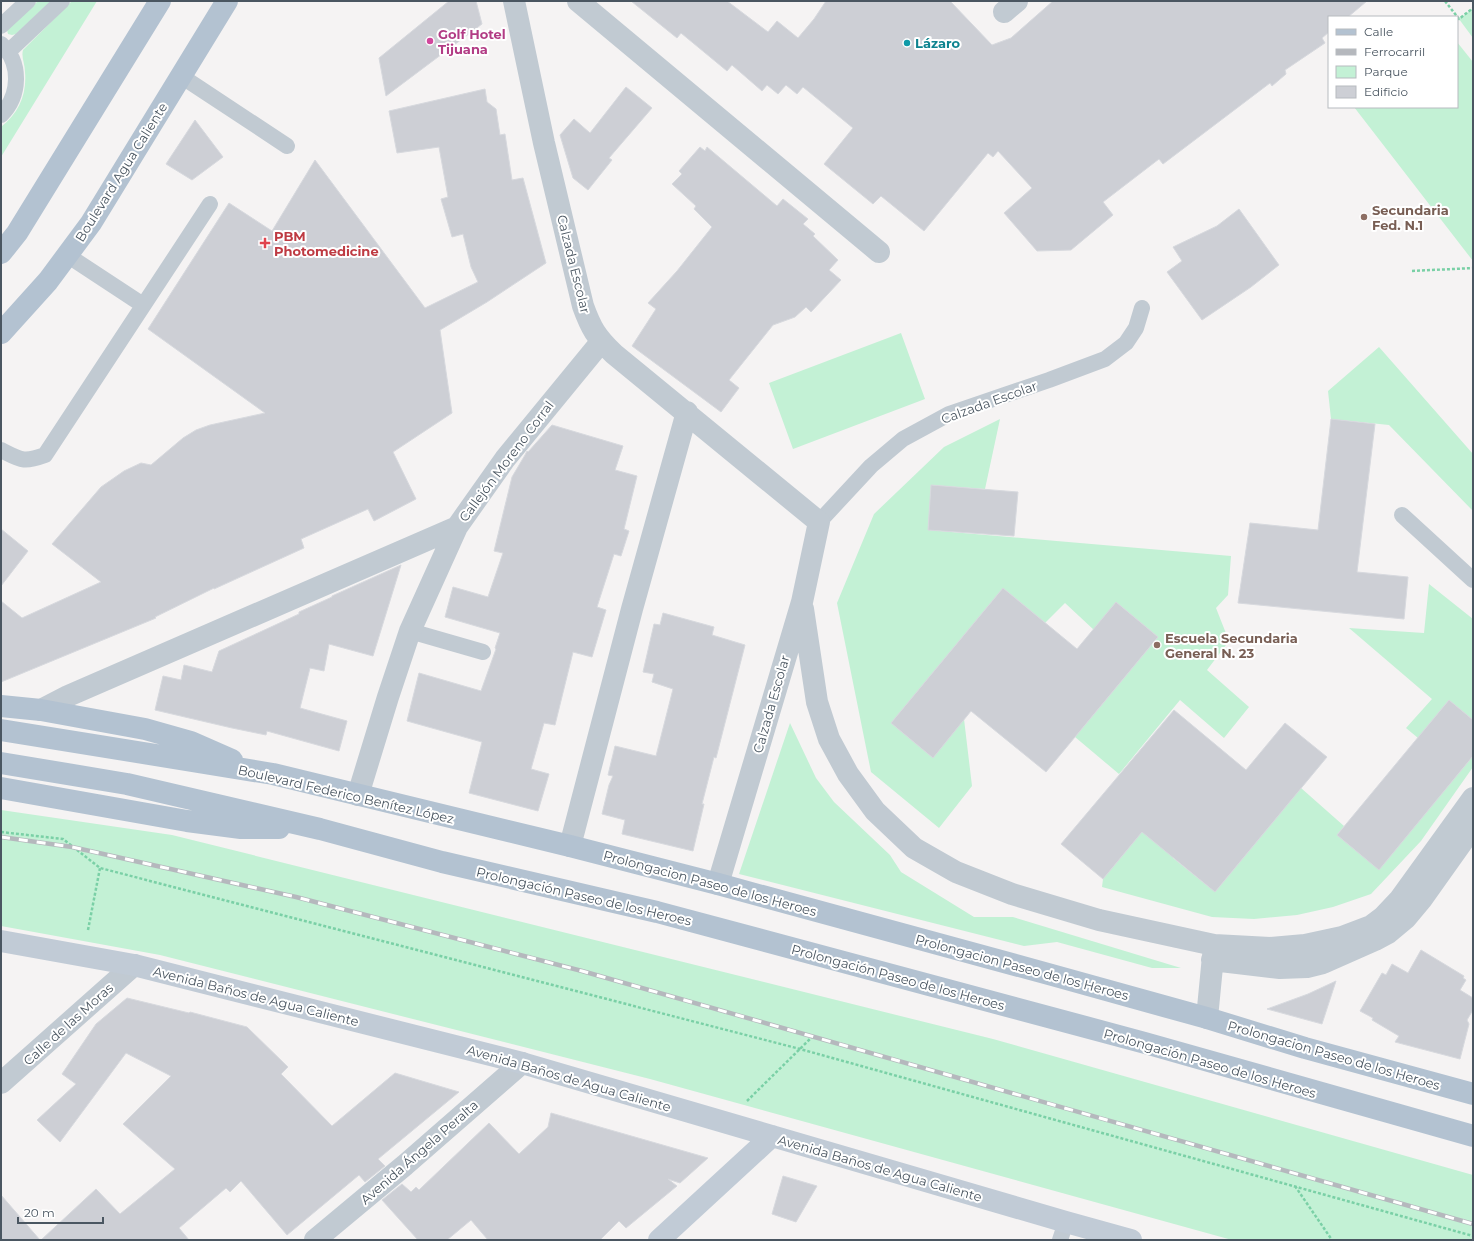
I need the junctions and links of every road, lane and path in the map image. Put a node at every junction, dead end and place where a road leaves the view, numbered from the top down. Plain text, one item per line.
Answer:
1 (28, 1) edge
2 (62, 1) edge
3 (160, 1) edge
4 (227, 1) edge
5 (514, 1) edge
6 (578, 1) edge
7 (1445, 1) edge
8 (1473, 8) edge
9 (1457, 16) edge
10 (1458, 18) edge
11 (1, 26) edge
12 (5, 48) edge
13 (181, 76) junction
14 (1, 115) edge
15 (287, 146) dead end
16 (210, 204) dead end
17 (879, 252) dead end
18 (1, 253) edge
19 (67, 255) junction
20 (1473, 268) edge
21 (1412, 270) dead end
22 (144, 305) junction
23 (1142, 308) dead end
24 (1, 333) edge
25 (601, 342) junction
26 (687, 412) junction
27 (1, 450) edge
28 (1402, 515) dead end
29 (819, 522) junction
30 (457, 526) junction
31 (1473, 580) edge
32 (802, 602) junction
33 (410, 631) junction
34 (483, 652) dead end
35 (1, 706) edge
36 (40, 710) junction
37 (1, 730) edge
38 (1, 763) edge
39 (273, 774) junction
40 (1, 788) edge
41 (358, 795) junction
42 (1473, 798) edge
43 (1473, 827) edge
44 (320, 829) junction
45 (1, 832) edge
46 (570, 846) junction
47 (100, 868) junction
48 (718, 884) junction
49 (1, 941) edge
50 (1213, 952) junction
51 (83, 956) junction
52 (134, 965) junction
53 (1207, 1018) junction
54 (813, 1036) dead end
55 (800, 1049) junction
56 (522, 1063) junction
57 (1, 1084) edge
58 (1473, 1094) edge
59 (725, 1122) junction
60 (772, 1136) junction
61 (1473, 1136) edge
62 (1295, 1186) junction
63 (1063, 1231) edge
64 (1473, 1236) edge
65 (315, 1240) edge
66 (659, 1240) edge
67 (1131, 1240) edge
68 (1332, 1240) edge

1 - 11 lane
2 - 12 lane
3 - 18 main road
4 - 13 main road, Boulevard Agua Caliente
5 - 25 street, Calzada Escolar
6 - 17 street
7 - 9 path
8 - 10 path
12 - 14 lane
13 - 15 lane
13 - 19 main road, Boulevard Agua Caliente
16 - 22 lane
19 - 22 lane
19 - 24 main road, Boulevard Agua Caliente
20 - 21 path
22 - 27 lane
23 - 29 lane, Calzada Escolar
25 - 26 street, Calzada Escolar
25 - 30 street, Callejón Moreno Corral
26 - 29 street, Calzada Escolar
26 - 46 street
28 - 31 lane
29 - 32 street, Calzada Escolar
30 - 33 street, Callejón Moreno Corral
30 - 36 street
32 - 48 street, Calzada Escolar
32 - 50 street
33 - 34 lane
33 - 41 street, Callejón Moreno Corral
35 - 36 main road
36 - 39 main road
37 - 39 main road, Boulevard Federico Benítez López
38 - 44 main road
39 - 41 main road, Boulevard Federico Benítez López
40 - 44 main road
41 - 46 main road, Boulevard Federico Benítez López
42 - 50 street
43 - 50 street
44 - 61 main road, Prolongación Paseo de los Heroes
45 - 47 path
46 - 48 main road, Prolongacion Paseo de los Heroes
47 - 51 path
47 - 55 path
48 - 53 main road, Prolongacion Paseo de los Heroes
49 - 51 street, Avenida Baños de Agua Caliente
50 - 53 street
51 - 52 street, Avenida Baños de Agua Caliente
52 - 56 street, Avenida Baños de Agua Caliente
52 - 57 street, Calle de las Moras
53 - 58 main road, Prolongacion Paseo de los Heroes
54 - 55 path
55 - 59 path
55 - 62 path
56 - 59 street, Avenida Baños de Agua Caliente
56 - 65 street, Avenida Ángela Peralta
59 - 60 street, Avenida Baños de Agua Caliente
60 - 63 street, Avenida Baños de Agua Caliente
60 - 66 street
62 - 64 path
62 - 68 path
63 - 67 street, Avenida Baños de Agua Caliente

